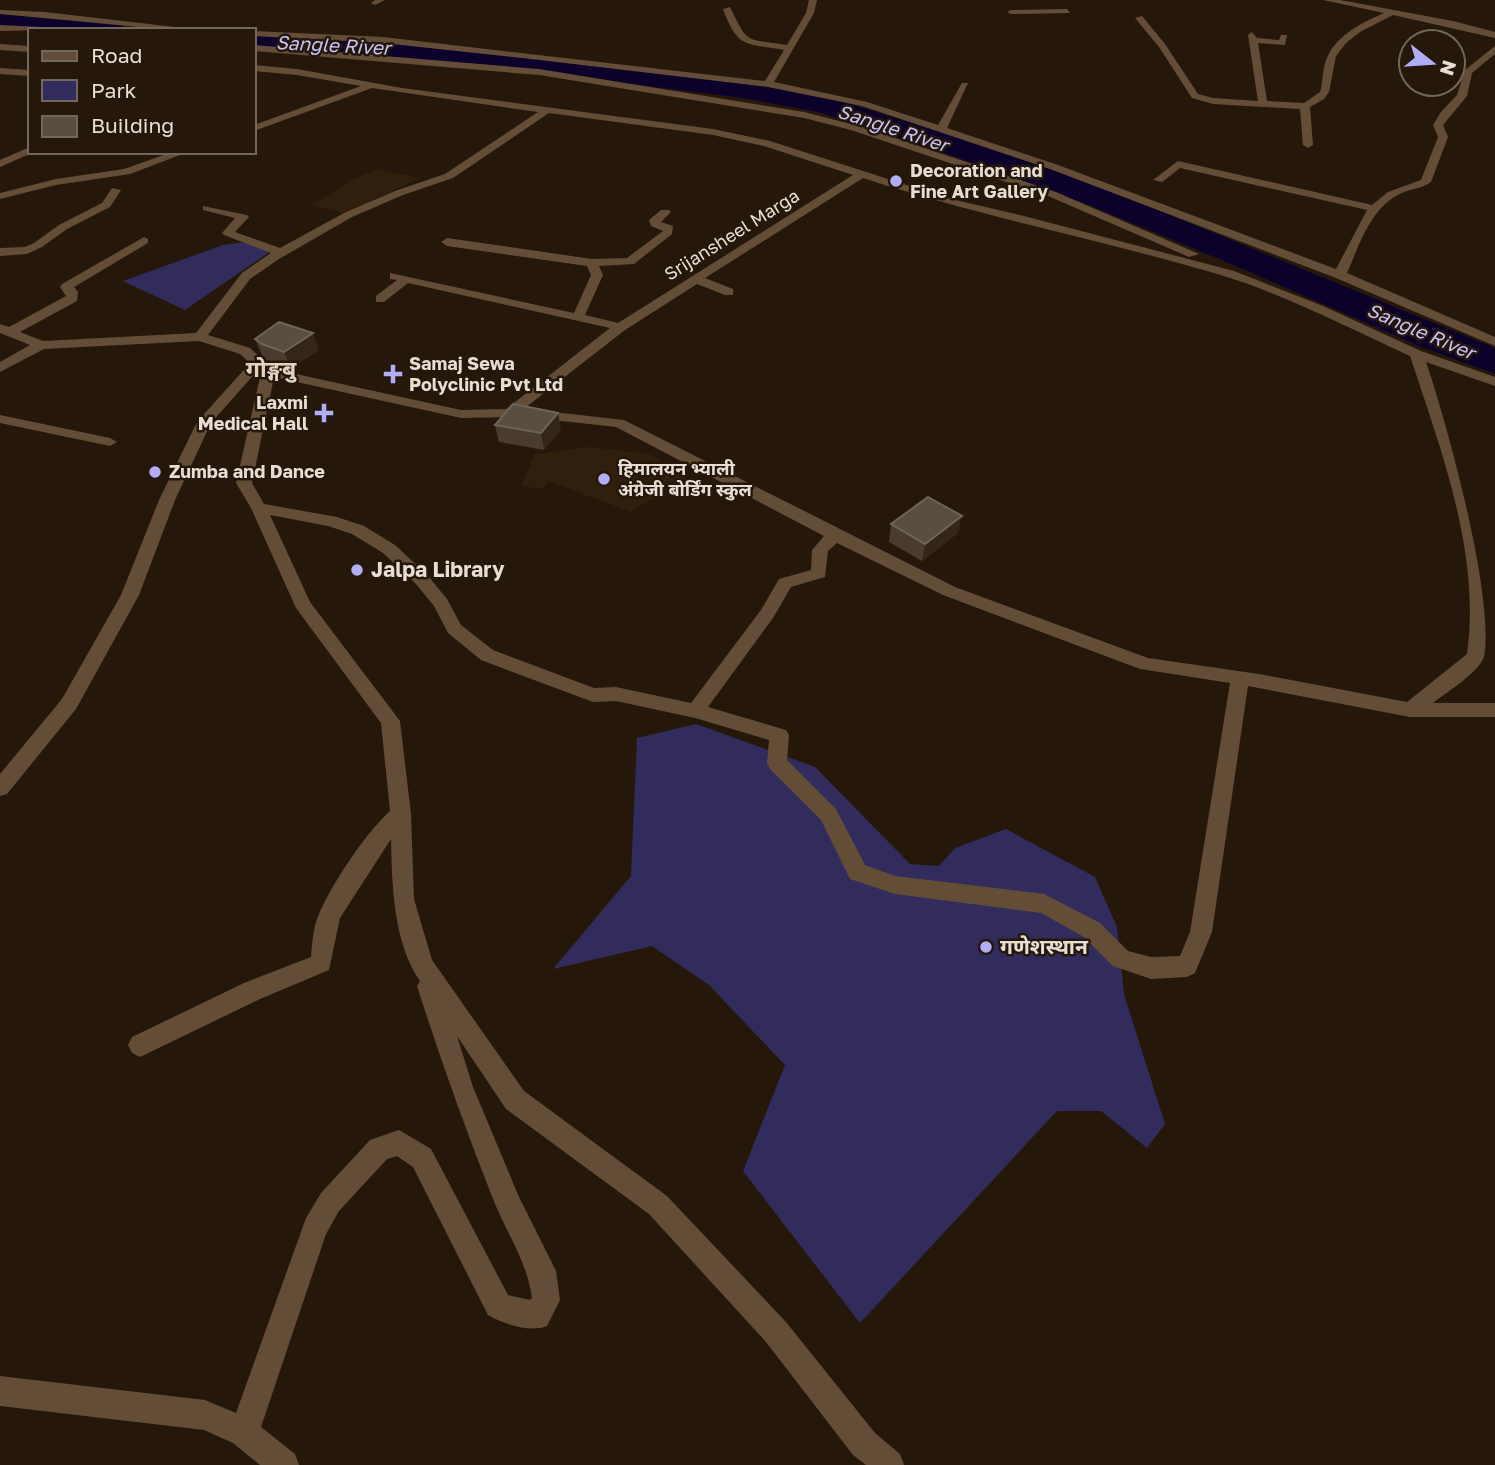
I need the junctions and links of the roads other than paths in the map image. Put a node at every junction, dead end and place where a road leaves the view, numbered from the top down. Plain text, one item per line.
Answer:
1 (813, 0) edge
2 (1006, 0) edge
3 (1326, 0) edge
4 (727, 9) dead end
5 (1067, 10) dead end
6 (0, 12) edge
7 (1390, 14) junction
8 (1139, 18) dead end
9 (1489, 21) dead end
10 (1453, 24) junction
11 (0, 28) edge
12 (178, 28) edge
13 (28, 29) edge
14 (1495, 33) edge
15 (256, 34) edge
16 (1284, 37) dead end
17 (0, 47) edge
18 (256, 48) edge
19 (789, 48) junction
20 (1495, 48) edge
21 (28, 49) edge
22 (256, 68) edge
23 (0, 71) edge
24 (28, 73) edge
25 (768, 84) junction
26 (374, 85) junction
27 (965, 85) dead end
28 (1263, 103) junction
29 (1305, 106) junction
30 (547, 110) junction
31 (256, 127) edge
32 (942, 128) junction
33 (1308, 145) dead end
34 (28, 151) edge
35 (178, 154) edge
36 (0, 164) edge
37 (863, 173) junction
38 (1158, 180) dead end
39 (116, 190) dead end
40 (0, 196) edge
41 (207, 208) dead end
42 (1372, 208) junction
43 (665, 212) dead end
44 (144, 241) dead end
45 (447, 242) dead end
46 (0, 252) edge
47 (281, 253) junction
48 (592, 263) junction
49 (1230, 274) junction
50 (1340, 275) junction
51 (696, 279) junction
52 (729, 292) dead end
53 (380, 299) dead end
54 (586, 319) junction
55 (620, 327) junction
56 (5, 330) edge
57 (200, 337) junction
58 (1495, 342) edge
59 (41, 345) junction
60 (1416, 354) junction
61 (0, 368) edge
62 (262, 368) junction
63 (1495, 382) edge
64 (510, 413) junction
65 (0, 419) edge
66 (110, 442) dead end
67 (259, 508) junction
68 (835, 535) junction
69 (1240, 678) junction
70 (1410, 710) junction
71 (1495, 710) edge
72 (695, 711) junction
73 (0, 788) edge
74 (401, 814) junction
75 (422, 965) junction
76 (139, 1045) dead end
77 (0, 1391) edge
78 (244, 1432) junction
79 (284, 1465) edge
80 (889, 1465) edge

1 - 19 street
2 - 5 street
3 - 7 street
4 - 19 street
6 - 12 street
7 - 10 street
7 - 29 street
8 - 28 street
9 - 10 street
10 - 14 street
11 - 13 street
15 - 25 street
16 - 28 street
17 - 21 street
18 - 49 street
19 - 25 street
20 - 42 street
22 - 26 street
23 - 24 street
25 - 32 street
26 - 30 street
26 - 31 street
27 - 32 street
28 - 29 street
29 - 33 street
30 - 37 street
30 - 47 street
32 - 50 street
34 - 36 street
35 - 40 street
37 - 49 street
37 - 51 street, Srijansheel Marga
38 - 42 street
39 - 46 street
41 - 47 street
42 - 50 street
43 - 48 street
44 - 56 street
45 - 48 street
47 - 57 street
48 - 54 street
49 - 60 street
50 - 58 street
51 - 52 street
51 - 55 street, Srijansheel Marga
53 - 54 street
54 - 55 street
55 - 64 street, Srijansheel Marga
56 - 59 street
57 - 59 street
57 - 62 street
59 - 61 street
60 - 63 street
60 - 70 street
62 - 64 street
62 - 67 street
62 - 73 street
64 - 68 street
65 - 66 street
67 - 72 street
67 - 74 street
68 - 69 street
68 - 72 street
69 - 70 street
69 - 72 street
70 - 71 street
74 - 75 street
74 - 76 street
75 - 78 street
75 - 80 street
77 - 78 street
78 - 79 street

